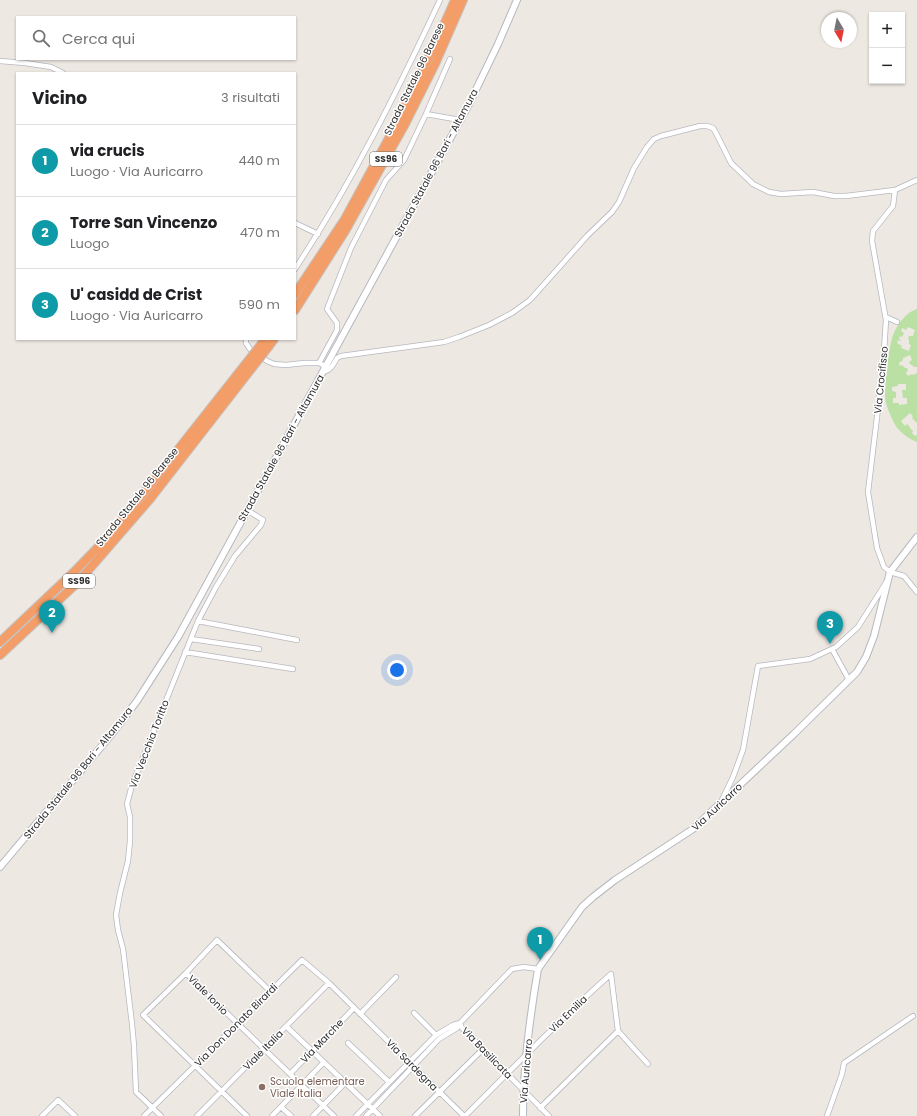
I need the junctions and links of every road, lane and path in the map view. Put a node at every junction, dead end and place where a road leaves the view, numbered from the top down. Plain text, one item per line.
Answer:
1 (440, 0) edge
2 (455, 0) edge
3 (463, 0) edge
4 (517, 0) edge
5 (450, 59) dead end
6 (0, 61) edge
7 (60, 72) edge
8 (426, 114) junction
9 (460, 120) junction
10 (917, 180) edge
11 (895, 190) junction
12 (296, 223) edge
13 (318, 234) junction
14 (296, 267) edge
15 (296, 292) edge
16 (296, 308) edge
17 (886, 317) junction
18 (897, 322) dead end
19 (246, 340) edge
20 (265, 342) edge
21 (319, 363) junction
22 (324, 369) junction
23 (247, 510) junction
24 (917, 536) edge
25 (890, 572) junction
26 (887, 580) junction
27 (917, 592) edge
28 (198, 621) junction
29 (191, 639) junction
30 (297, 640) dead end
31 (0, 642) edge
32 (832, 649) junction
33 (259, 650) dead end
34 (186, 652) junction
35 (0, 655) edge
36 (294, 669) dead end
37 (849, 680) junction
38 (719, 805) junction
39 (0, 867) edge
40 (538, 969) junction
41 (186, 973) junction
42 (396, 977) dead end
43 (329, 983) junction
44 (270, 991) junction
45 (354, 1008) junction
46 (414, 1013) dead end
47 (360, 1014) junction
48 (913, 1016) dead end
49 (460, 1023) junction
50 (237, 1024) junction
51 (287, 1027) junction
52 (618, 1030) junction
53 (436, 1035) junction
54 (348, 1043) dead end
55 (264, 1049) junction
56 (483, 1049) junction
57 (312, 1051) junction
58 (526, 1055) junction
59 (409, 1061) junction
60 (324, 1062) junction
61 (648, 1064) dead end
62 (195, 1065) junction
63 (414, 1066) junction
64 (290, 1074) junction
65 (507, 1074) junction
66 (389, 1082) junction
67 (345, 1083) junction
68 (302, 1086) junction
69 (523, 1090) junction
70 (222, 1092) junction
71 (440, 1092) junction
72 (368, 1104) junction
73 (323, 1106) junction
74 (152, 1107) junction
75 (281, 1107) junction
76 (540, 1108) junction
77 (373, 1109) junction
78 (42, 1116) edge
79 (75, 1116) edge
80 (144, 1116) edge
81 (161, 1116) edge
82 (197, 1116) edge
83 (247, 1116) edge
84 (272, 1116) edge
85 (291, 1116) edge
86 (313, 1116) edge
87 (334, 1116) edge
88 (356, 1116) edge
89 (366, 1116) edge
90 (380, 1116) edge
91 (415, 1116) edge
92 (465, 1116) edge
93 (523, 1116) edge
94 (549, 1116) edge
95 (827, 1116) edge

1 - 13 street
2 - 15 highway, Strada Statale 96 Barese / SS96
3 - 16 highway, Strada Statale 96 Barese / SS96
4 - 9 street, Strada Statale 96 Bari - Altamura
5 - 8 street
6 - 7 street
8 - 9 street
8 - 21 street
9 - 22 street, Strada Statale 96 Bari - Altamura
10 - 11 street
11 - 17 street, Via Crocifisso
11 - 22 street
12 - 13 street
13 - 14 street
17 - 18 street
17 - 25 street, Via Crocifisso
19 - 21 street
20 - 31 highway, Strada Statale 96 Barese / SS96, bridge
20 - 35 highway, Strada Statale 96 Barese / SS96, bridge
21 - 22 street
22 - 23 street, Strada Statale 96 Bari - Altamura
23 - 28 street, Via Vecchia Toritto
23 - 39 street, Strada Statale 96 Bari - Altamura
24 - 25 street, Via Auricarro
25 - 26 street, Via Auricarro
25 - 27 street
26 - 32 street
26 - 37 street, Via Auricarro
28 - 29 street, Via Vecchia Toritto
28 - 30 street
29 - 33 street
29 - 34 street, Via Vecchia Toritto
32 - 37 street
32 - 38 street
34 - 36 street
34 - 74 street, Via Vecchia Toritto
37 - 38 street, Via Auricarro
38 - 40 street, Via Auricarro
40 - 49 street
40 - 58 street, Via Auricarro
41 - 44 street
41 - 50 street, Viale Ionio
41 - 62 street
42 - 47 street
43 - 44 street, Via Don Donato Birardi
43 - 45 street, Via Sardegna
43 - 51 street, Viale Italia
44 - 50 street, Via Don Donato Birardi
45 - 47 street, Via Sardegna
45 - 57 street, Via Marche
46 - 53 street
47 - 59 street, Via Sardegna
48 - 95 street
49 - 53 street
49 - 56 street, Via Basilicata
49 - 63 street
50 - 55 street, Viale Ionio
50 - 62 street, Via Don Donato Birardi
51 - 55 street, Viale Italia
51 - 57 street
52 - 58 street, Via Emilia
52 - 61 street
52 - 76 street
53 - 59 street
54 - 66 street
55 - 64 street, Viale Ionio
55 - 70 street, Viale Italia
56 - 65 street, Via Basilicata
56 - 71 street
57 - 60 street
57 - 64 street, Via Marche
58 - 65 street, Via Emilia
58 - 69 street, Via Auricarro
59 - 63 street, Via Sardegna
59 - 66 street
60 - 67 street
60 - 68 street
62 - 70 street
62 - 74 street, Via Don Donato Birardi
63 - 71 street, Via Sardegna
63 - 77 street
64 - 68 street, Viale Ionio
65 - 69 street, Via Basilicata
65 - 92 street, Via Emilia
66 - 72 street
67 - 72 street
67 - 73 street
68 - 73 street, Viale Ionio
68 - 75 street
69 - 76 street, Via Basilicata
69 - 93 street, Via Auricarro
70 - 82 street, Viale Italia
70 - 83 street
71 - 91 street
71 - 92 street, Via Sardegna
72 - 77 street
72 - 88 street
73 - 86 street
73 - 87 street, Viale Ionio
74 - 80 street, Via Don Donato Birardi
74 - 81 street, Via Vecchia Toritto
75 - 84 street
75 - 85 street
76 - 94 street, Via Basilicata
77 - 89 street
77 - 90 street
78 - 79 street

